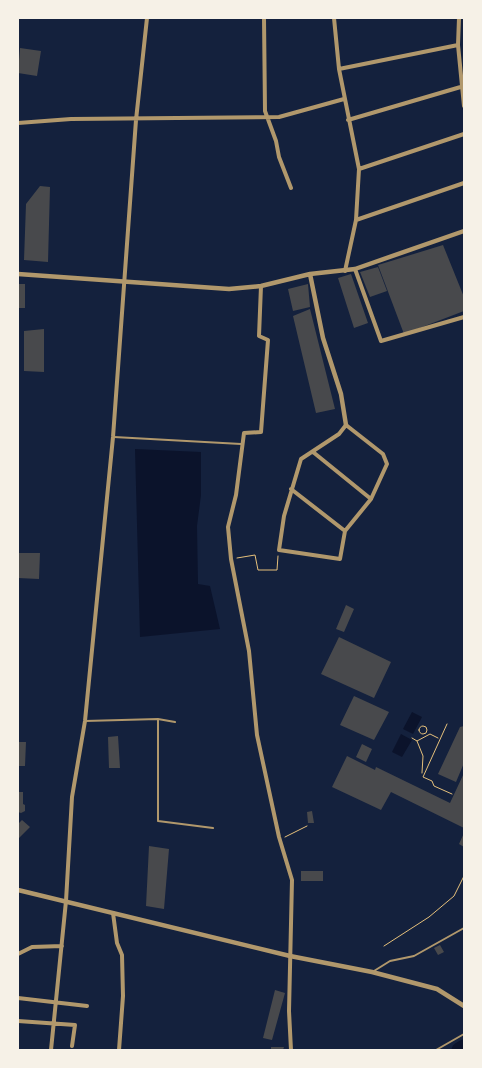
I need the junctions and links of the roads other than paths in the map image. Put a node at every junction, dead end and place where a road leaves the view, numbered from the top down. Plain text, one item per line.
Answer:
1 (147, 18) edge
2 (264, 18) edge
3 (334, 18) edge
4 (459, 18) edge
5 (458, 45) junction
6 (339, 69) junction
7 (463, 86) edge
8 (344, 99) junction
9 (464, 106) edge
10 (268, 117) junction
11 (136, 120) junction
12 (348, 120) junction
13 (18, 122) edge
14 (464, 134) edge
15 (359, 169) junction
16 (464, 183) edge
17 (291, 188) dead end
18 (356, 220) junction
19 (464, 231) edge
20 (355, 269) junction
21 (345, 271) junction
22 (18, 274) edge
23 (310, 274) junction
24 (125, 283) junction
25 (261, 286) junction
26 (464, 316) edge
27 (346, 425) junction
28 (113, 437) junction
29 (244, 444) junction
30 (313, 452) junction
31 (291, 489) junction
32 (370, 499) junction
33 (345, 531) junction
34 (158, 719) junction
35 (84, 721) junction
36 (175, 722) dead end
37 (213, 828) dead end
38 (18, 890) edge
39 (66, 901) junction
40 (113, 913) junction
41 (464, 928) edge
42 (62, 946) junction
43 (18, 954) edge
44 (290, 956) junction
45 (372, 972) junction
46 (18, 998) edge
47 (56, 1002) junction
48 (87, 1006) dead end
49 (464, 1006) edge
50 (18, 1022) edge
51 (54, 1023) junction
52 (464, 1034) edge
53 (72, 1046) dead end
54 (51, 1050) edge
55 (119, 1050) edge
56 (291, 1050) edge
57 (436, 1050) edge

1 - 11 street
2 - 10 street
3 - 6 street
4 - 5 street
5 - 6 street
5 - 7 street
6 - 8 street
7 - 9 street
7 - 12 street
8 - 10 street
8 - 12 street
10 - 11 street
10 - 17 street
11 - 13 street
11 - 24 street
12 - 15 street
14 - 15 street
15 - 18 street
16 - 18 street
18 - 21 street
19 - 20 street
20 - 21 street
20 - 26 street
21 - 23 street
22 - 24 street
23 - 25 street
23 - 27 street
24 - 25 street
24 - 28 street
25 - 29 street
27 - 30 street
27 - 32 street
28 - 29 lane
28 - 35 street
29 - 44 street
30 - 31 street
30 - 32 street
31 - 33 street
31 - 33 street
32 - 33 street
34 - 35 lane
34 - 36 lane
34 - 37 lane
35 - 39 street
38 - 39 street
39 - 40 street
39 - 42 street
40 - 44 street
40 - 55 street
41 - 45 lane
42 - 43 street
42 - 47 street
44 - 45 street
44 - 56 street
45 - 49 street
46 - 47 street
47 - 48 street
47 - 51 street
50 - 51 street
51 - 53 street
51 - 54 street
52 - 57 lane

